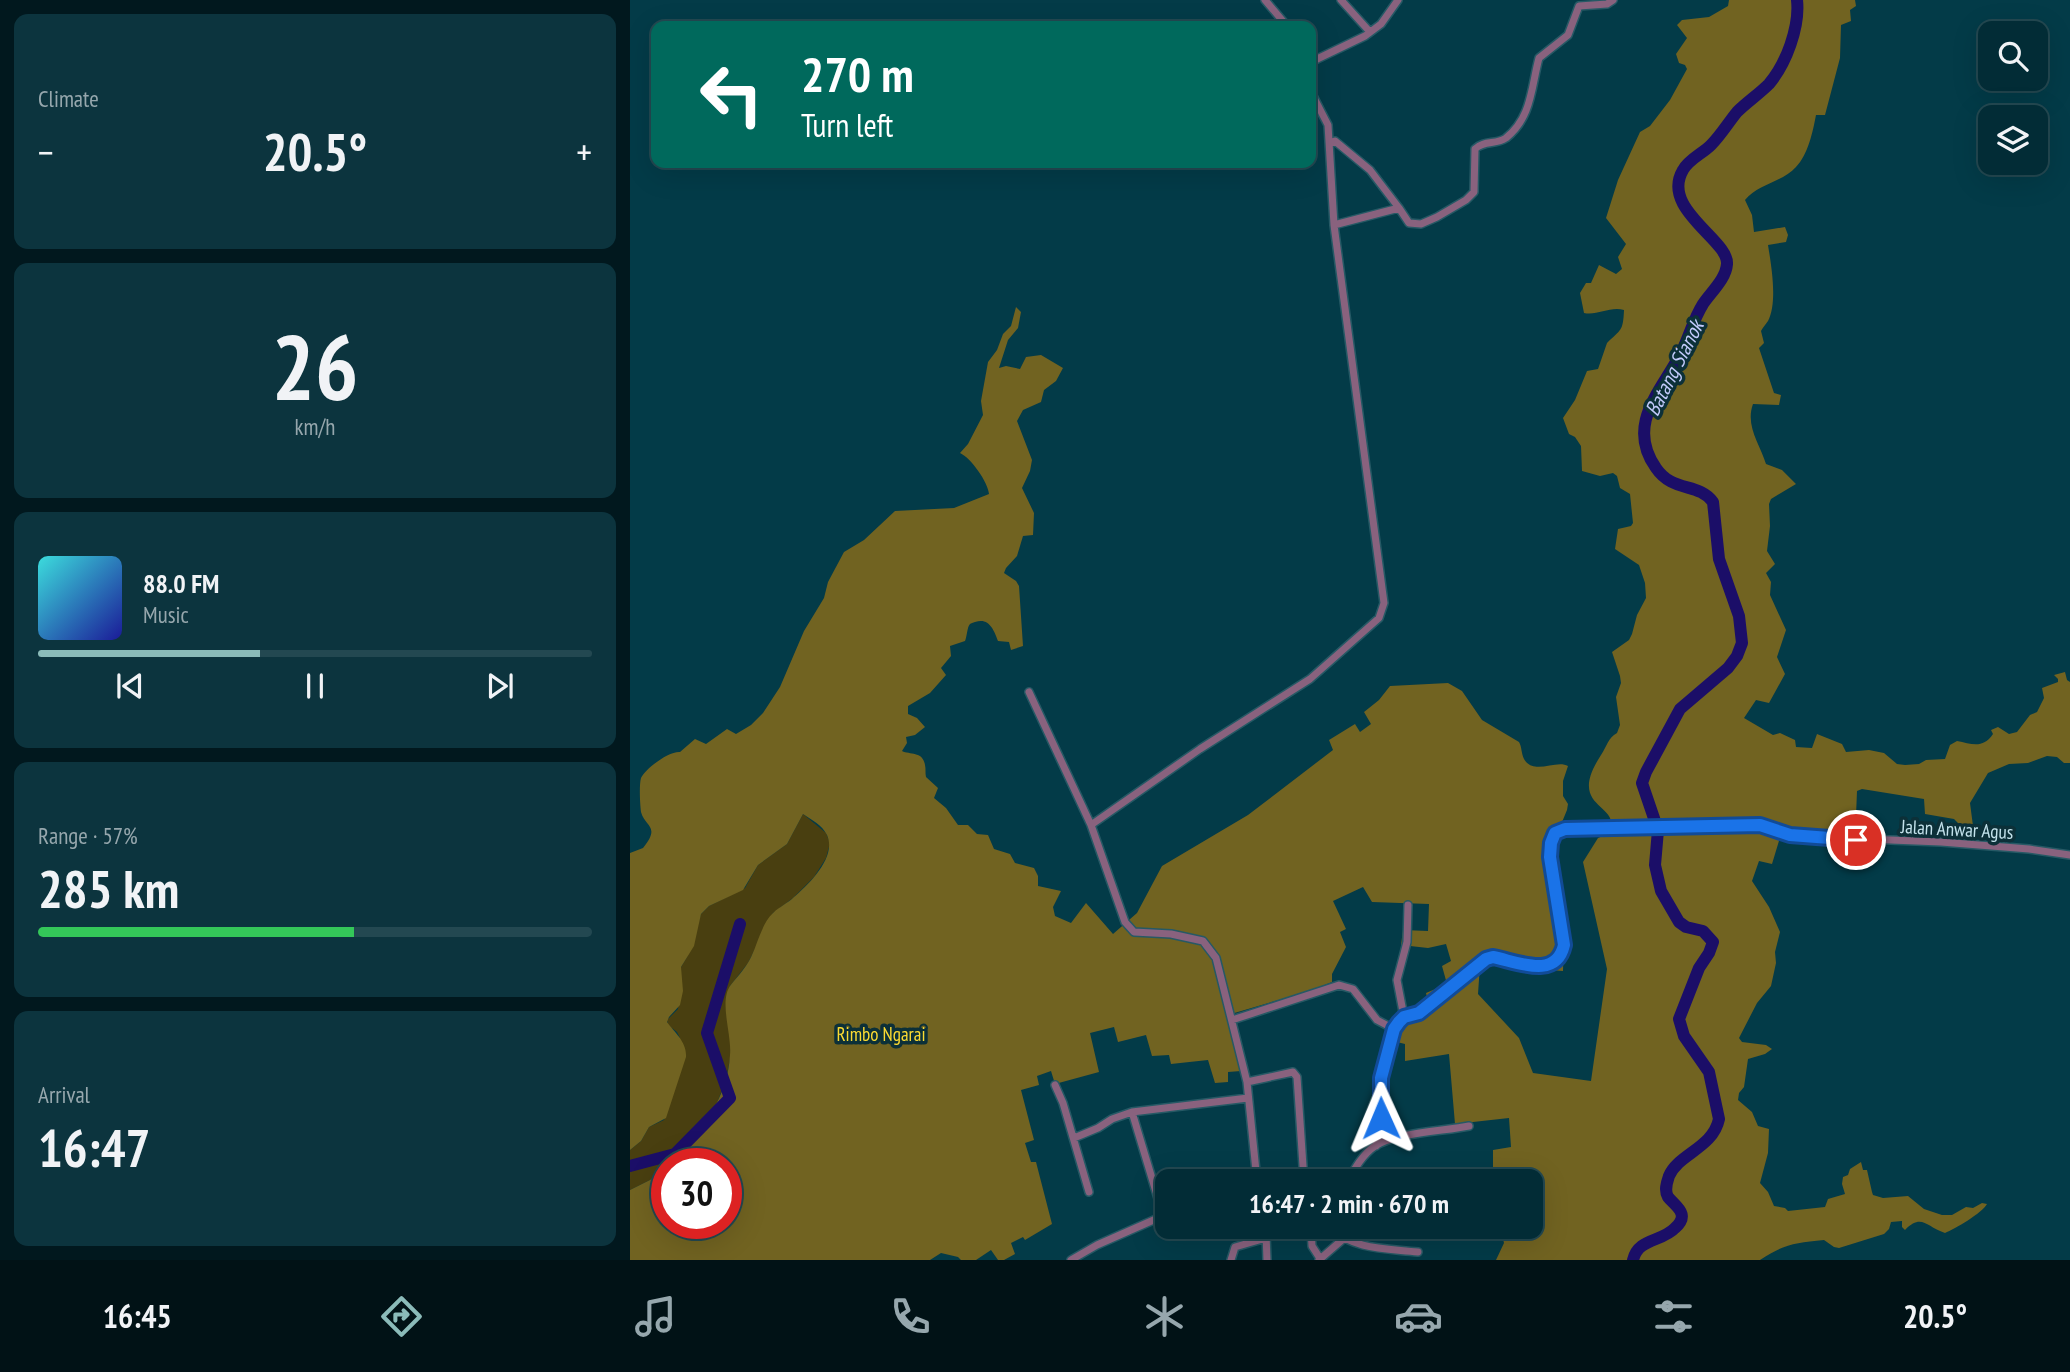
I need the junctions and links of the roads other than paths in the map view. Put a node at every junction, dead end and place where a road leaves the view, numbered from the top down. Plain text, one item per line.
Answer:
1 (1265, 0) edge
2 (1341, 0) edge
3 (1398, 0) edge
4 (1613, 0) edge
5 (1283, 21) edge
6 (1370, 32) junction
7 (1316, 58) edge
8 (1316, 102) edge
9 (1330, 144) junction
10 (1399, 208) junction
11 (1334, 225) junction
12 (1029, 692) dead end
13 (1091, 825) junction
14 (2070, 855) edge
15 (1408, 905) dead end
16 (1404, 1017) junction
17 (1232, 1020) junction
18 (1394, 1029) junction
19 (1247, 1082) junction
20 (1055, 1086) dead end
21 (1248, 1098) junction
22 (1132, 1112) junction
23 (1469, 1126) dead end
24 (1074, 1138) junction
25 (1376, 1146) junction
26 (1256, 1169) edge
27 (1303, 1169) edge
28 (1356, 1169) edge
29 (1155, 1184) edge
30 (1089, 1192) dead end
31 (1155, 1219) edge
32 (1252, 1239) edge
33 (1266, 1239) edge
34 (1313, 1239) edge
35 (1343, 1239) joint
36 (1418, 1252) dead end
37 (1321, 1259) edge
38 (1071, 1260) edge
39 (1231, 1260) edge
40 (1267, 1260) edge

1 - 5 street
2 - 6 street
3 - 6 street
4 - 10 street
6 - 7 street
8 - 9 street
9 - 10 street
9 - 11 street
10 - 11 street
11 - 13 street
12 - 13 street
13 - 17 street
14 - 16 street, Jalan Anwar Agus
15 - 16 street
16 - 18 street
17 - 18 street
17 - 19 street
18 - 25 street
19 - 21 street
19 - 27 street
20 - 24 street
21 - 22 street
21 - 26 street
22 - 24 street
22 - 29 street
23 - 25 street
24 - 30 street
25 - 28 street
31 - 38 street
32 - 39 street
33 - 40 street
34 - 37 street
35 - 36 street
35 - 37 street

